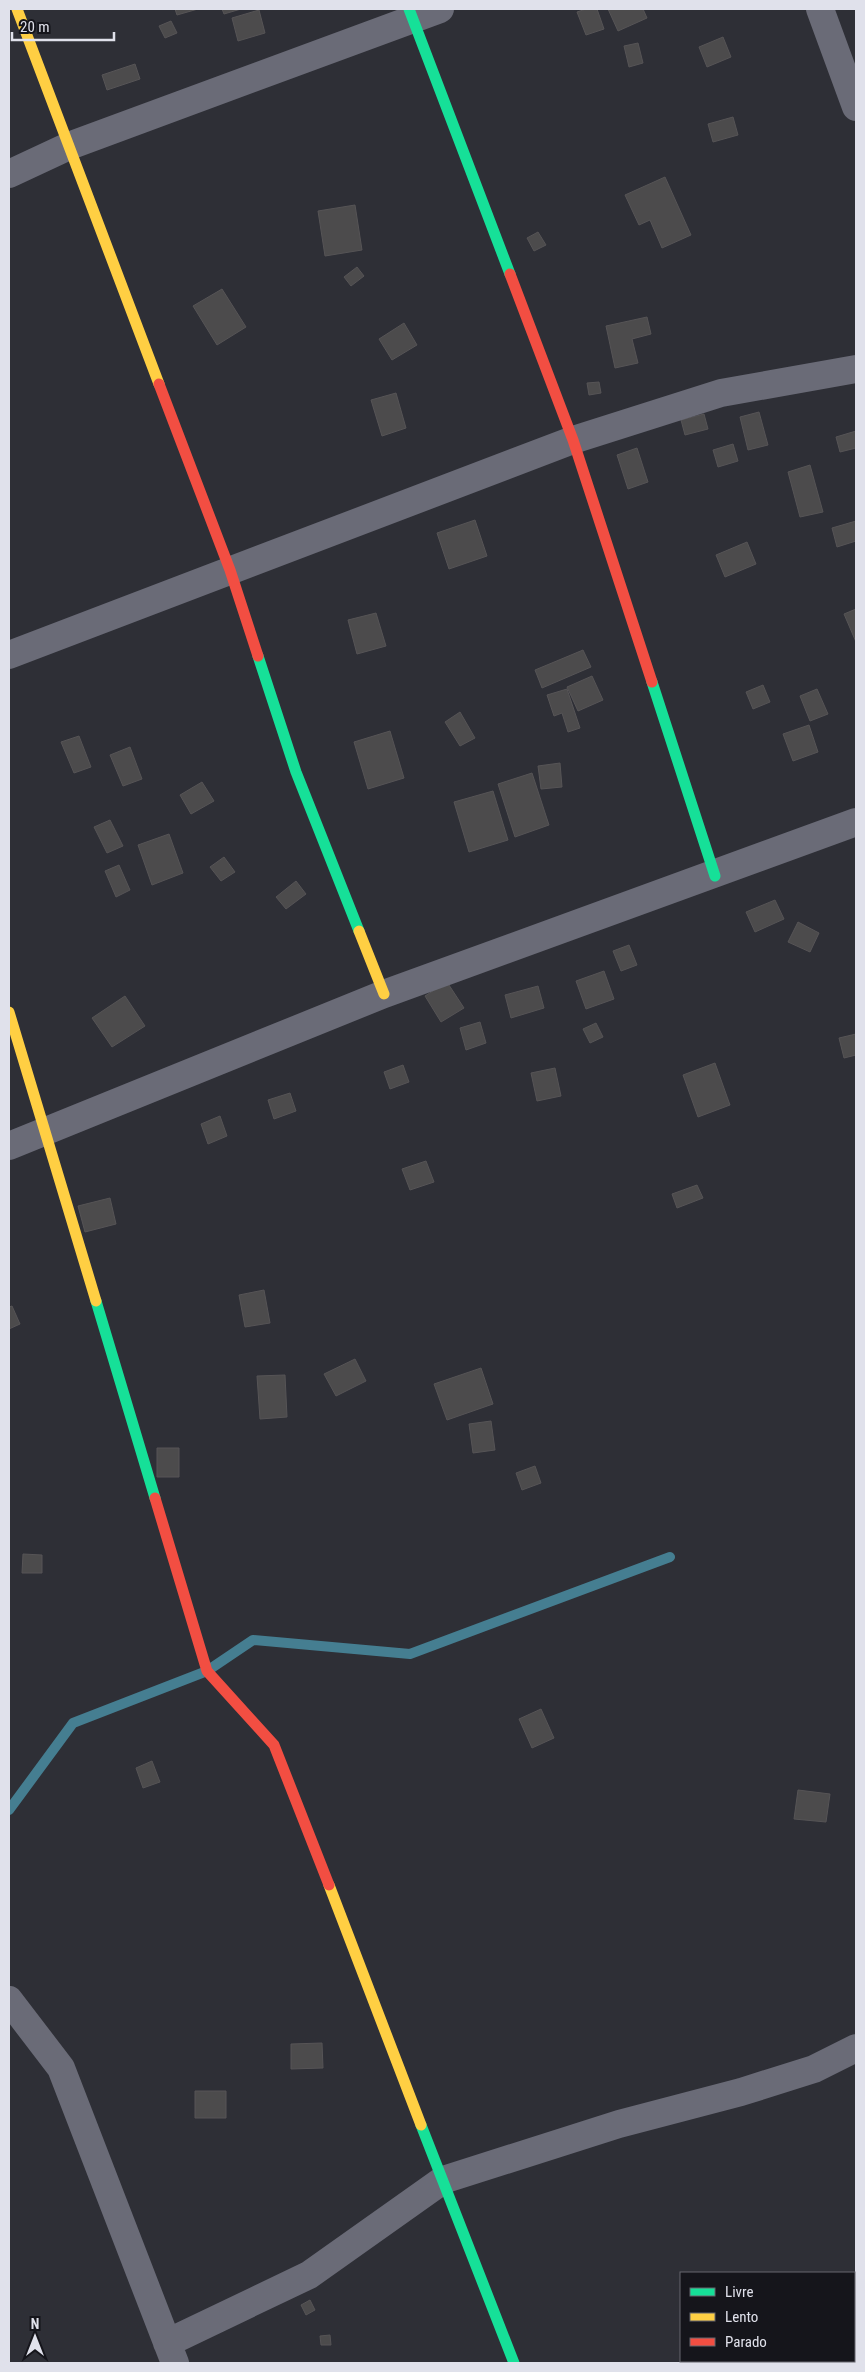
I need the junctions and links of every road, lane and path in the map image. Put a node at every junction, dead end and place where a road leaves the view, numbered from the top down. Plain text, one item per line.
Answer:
1 (17, 9) edge
2 (440, 9) edge
3 (820, 9) edge
4 (411, 15) edge
5 (856, 107) edge
6 (69, 146) junction
7 (9, 174) edge
8 (856, 369) edge
9 (573, 440) junction
10 (230, 570) junction
11 (9, 655) edge
12 (856, 822) edge
13 (715, 876) junction
14 (384, 994) junction
15 (9, 1012) edge
16 (46, 1130) junction
17 (9, 1146) edge
18 (9, 2000) edge
19 (856, 2048) edge
20 (443, 2180) junction
21 (171, 2353) edge
22 (514, 2363) edge

1 - 6 street
2 - 4 street
3 - 5 street
4 - 6 street
4 - 9 street
6 - 7 street
6 - 10 street
8 - 9 street
9 - 10 street
9 - 13 street
10 - 11 street
10 - 14 street
12 - 13 street
13 - 14 street
14 - 16 street
15 - 16 street
16 - 17 street
16 - 20 street
18 - 21 street
19 - 20 street
20 - 21 street
20 - 22 street

